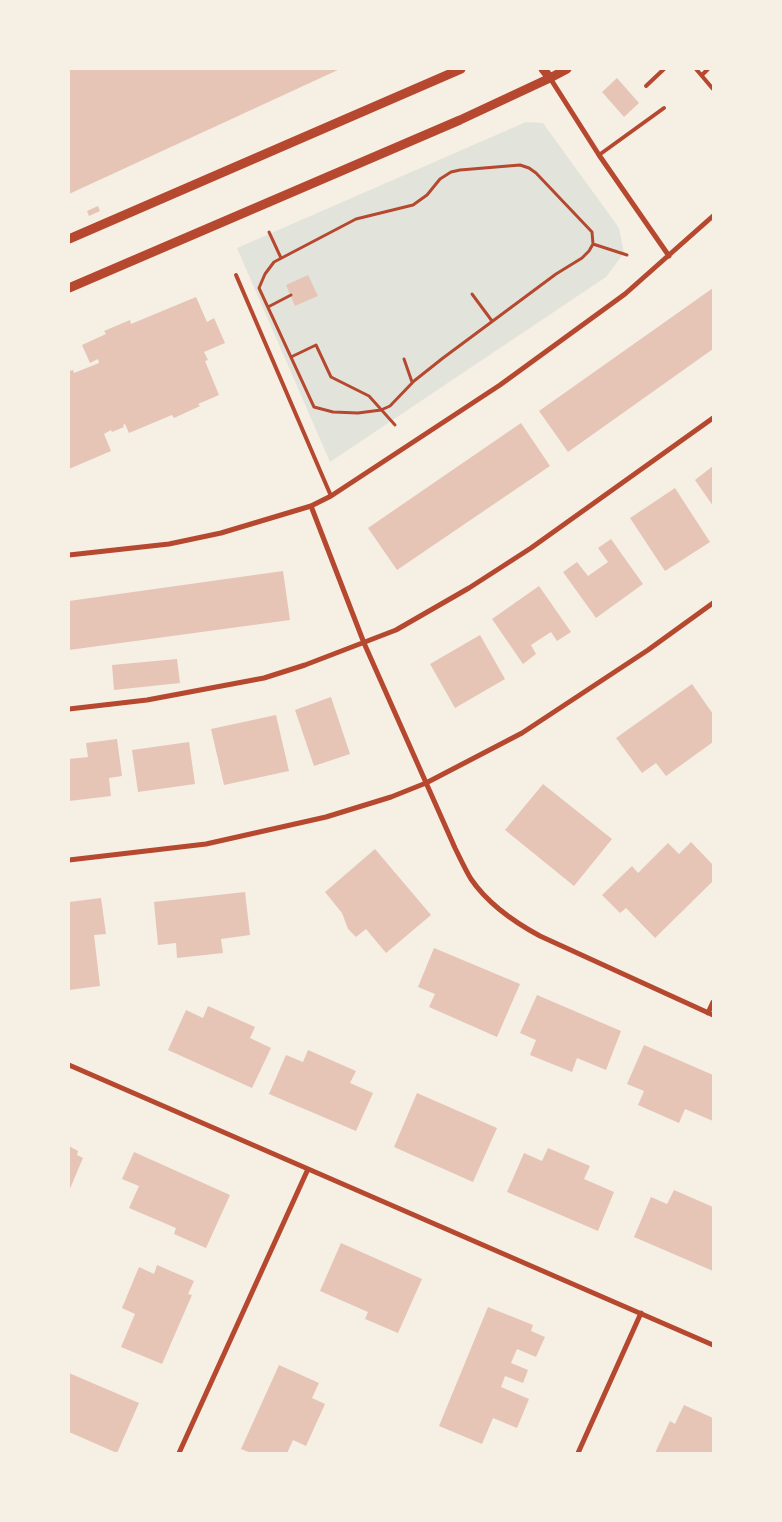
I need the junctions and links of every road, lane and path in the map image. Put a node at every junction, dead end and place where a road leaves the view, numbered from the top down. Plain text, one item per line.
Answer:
1 (461, 69) edge
2 (544, 69) edge
3 (566, 69) edge
4 (664, 69) edge
5 (696, 69) edge
6 (708, 69) edge
7 (702, 75) junction
8 (550, 78) junction
9 (646, 86) dead end
10 (713, 89) edge
11 (664, 108) dead end
12 (599, 155) junction
13 (713, 216) edge
14 (268, 232) dead end
15 (69, 239) edge
16 (593, 244) junction
17 (627, 256) dead end
18 (669, 256) junction
19 (282, 258) junction
20 (236, 275) dead end
21 (69, 288) edge
22 (472, 294) dead end
23 (290, 295) dead end
24 (268, 307) junction
25 (492, 321) junction
26 (291, 357) junction
27 (404, 359) dead end
28 (412, 383) junction
29 (381, 410) junction
30 (713, 418) edge
31 (395, 425) dead end
32 (332, 496) junction
33 (310, 506) junction
34 (69, 556) edge
35 (713, 603) edge
36 (364, 643) junction
37 (69, 709) edge
38 (426, 782) junction
39 (69, 860) edge
40 (713, 1002) edge
41 (711, 1014) edge
42 (69, 1065) edge
43 (308, 1169) junction
44 (641, 1313) junction
45 (713, 1345) edge
46 (180, 1453) edge
47 (578, 1453) edge

1 - 15 street
2 - 8 street
3 - 8 street
4 - 9 lane
5 - 7 lane
6 - 7 lane
7 - 10 lane
8 - 12 street
8 - 21 street
11 - 12 lane
12 - 18 street
13 - 18 street
14 - 19 path
16 - 17 path
16 - 19 path
16 - 25 path
18 - 32 street
19 - 24 path
20 - 32 lane
22 - 25 path
23 - 24 path
24 - 26 path
25 - 28 path
26 - 29 path
26 - 29 path
27 - 28 path
28 - 29 path
29 - 31 path
30 - 36 street
32 - 33 street
33 - 34 street
33 - 36 street
35 - 38 street
36 - 37 street
36 - 38 street
38 - 39 street
38 - 41 street
40 - 41 street
42 - 43 street
43 - 44 street
43 - 46 street
44 - 45 street
44 - 47 street

